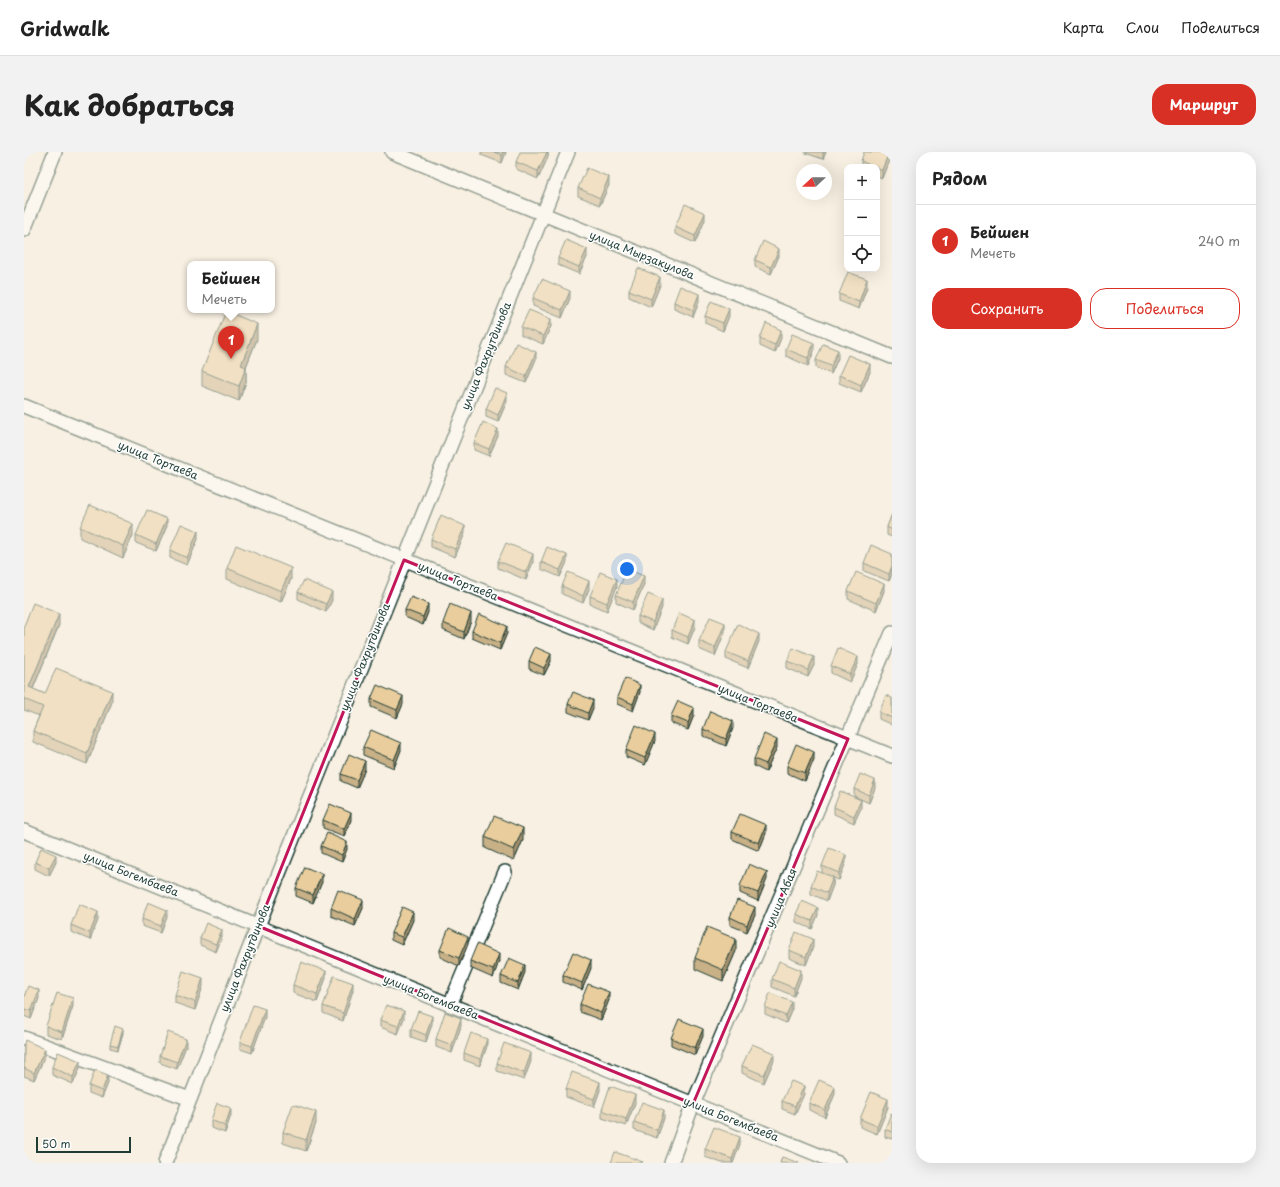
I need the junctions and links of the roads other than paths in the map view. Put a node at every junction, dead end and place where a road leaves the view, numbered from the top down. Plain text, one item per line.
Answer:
1 (55, 152) edge
2 (392, 152) edge
3 (568, 152) edge
4 (543, 214) junction
5 (24, 230) edge
6 (892, 357) edge
7 (24, 406) edge
8 (404, 560) junction
9 (892, 633) edge
10 (848, 739) junction
11 (892, 756) edge
12 (24, 830) edge
13 (505, 872) dead end
14 (258, 926) junction
15 (450, 1004) junction
16 (24, 1038) edge
17 (190, 1099) junction
18 (693, 1104) junction
19 (165, 1163) edge
20 (671, 1163) edge
21 (838, 1163) edge

1 - 5 street
2 - 4 street, улица Мырзакулова
3 - 4 street, улица Фахрутдинова
4 - 6 street, улица Мырзакулова
4 - 8 street, улица Фахрутдинова
7 - 8 street, улица Тортаева
8 - 10 street, улица Тортаева
8 - 14 street, улица Фахрутдинова
9 - 10 street, улица Абая
10 - 11 street, улица Тортаева
10 - 18 street, улица Абая
12 - 14 street, улица Богембаева
13 - 15 street
14 - 15 street, улица Богембаева
14 - 17 street, улица Фахрутдинова
15 - 18 street, улица Богембаева
16 - 17 street
17 - 19 street, улица Фахрутдинова
18 - 20 street, улица Абая
18 - 21 street, улица Богембаева

